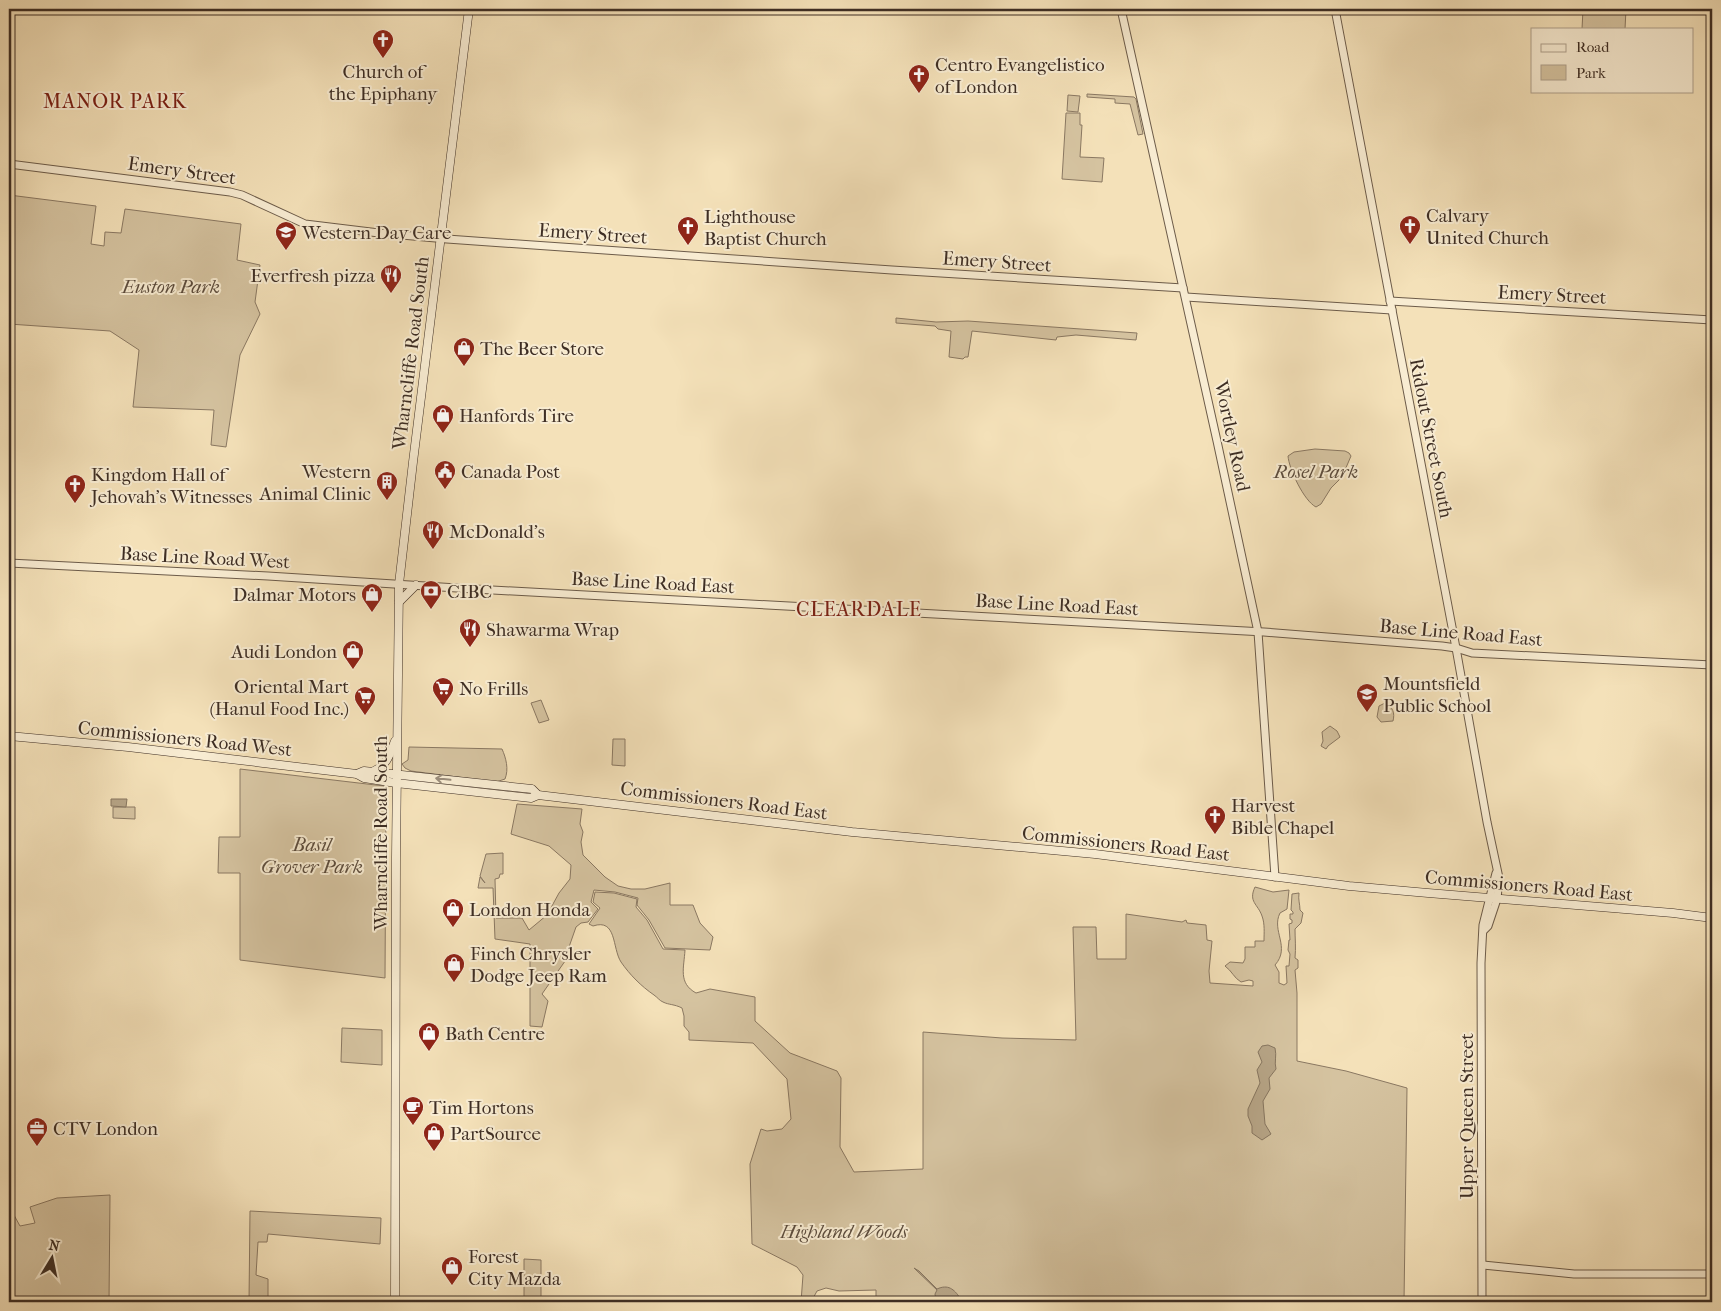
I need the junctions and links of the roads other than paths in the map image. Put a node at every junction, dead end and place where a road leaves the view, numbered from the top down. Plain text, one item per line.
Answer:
1 (469, 9) edge
2 (1121, 9) edge
3 (1335, 9) edge
4 (9, 164) edge
5 (440, 239) junction
6 (1183, 288) junction
7 (1186, 297) junction
8 (1390, 301) junction
9 (1392, 310) junction
10 (1712, 320) edge
11 (9, 563) edge
12 (399, 584) junction
13 (416, 585) junction
14 (399, 602) junction
15 (1258, 632) junction
16 (1456, 648) junction
17 (1712, 665) edge
18 (397, 734) junction
19 (9, 736) edge
20 (372, 771) junction
21 (357, 774) junction
22 (396, 774) junction
23 (396, 783) junction
24 (538, 795) junction
25 (1275, 876) junction
26 (1494, 899) junction
27 (1712, 918) edge
28 (1483, 1265) junction
29 (1712, 1274) edge
30 (395, 1302) edge
31 (1482, 1302) edge

1 - 5 main road, Wharncliffe Road South
2 - 6 street, Wortley Road
3 - 8 street, Ridout Street South
4 - 5 street, Emery Street
5 - 6 street, Emery Street
5 - 12 main road, Wharncliffe Road South
6 - 7 street, Wortley Road
7 - 9 street
7 - 15 street, Wortley Road
8 - 9 street, Ridout Street South
8 - 10 street, Emery Street
9 - 16 street, Ridout Street South
11 - 12 street, Base Line Road West
12 - 13 street, Base Line Road East
12 - 14 main road, Wharncliffe Road South
13 - 14 main road
13 - 15 street, Base Line Road East
14 - 18 main road, Wharncliffe Road South
15 - 16 street, Base Line Road East
15 - 25 street, Wortley Road
16 - 17 street, Base Line Road East
16 - 26 street, Ridout Street South
18 - 20 main road
18 - 22 main road, Wharncliffe Road South
19 - 21 main road, Commissioners Road West
20 - 21 main road, Commissioners Road West
20 - 22 main road, Commissioners Road West
21 - 23 main road, Commissioners Road West
22 - 23 main road, Wharncliffe Road South
24 -> 22 main road, Commissioners Road East
23 - 24 main road, Commissioners Road East
23 - 30 main road, Wharncliffe Road South
24 - 25 main road, Commissioners Road East
25 - 26 main road, Commissioners Road East
26 - 27 main road, Commissioners Road East
26 - 28 street, Upper Queen Street
28 - 29 street
28 - 31 street, Upper Queen Street

